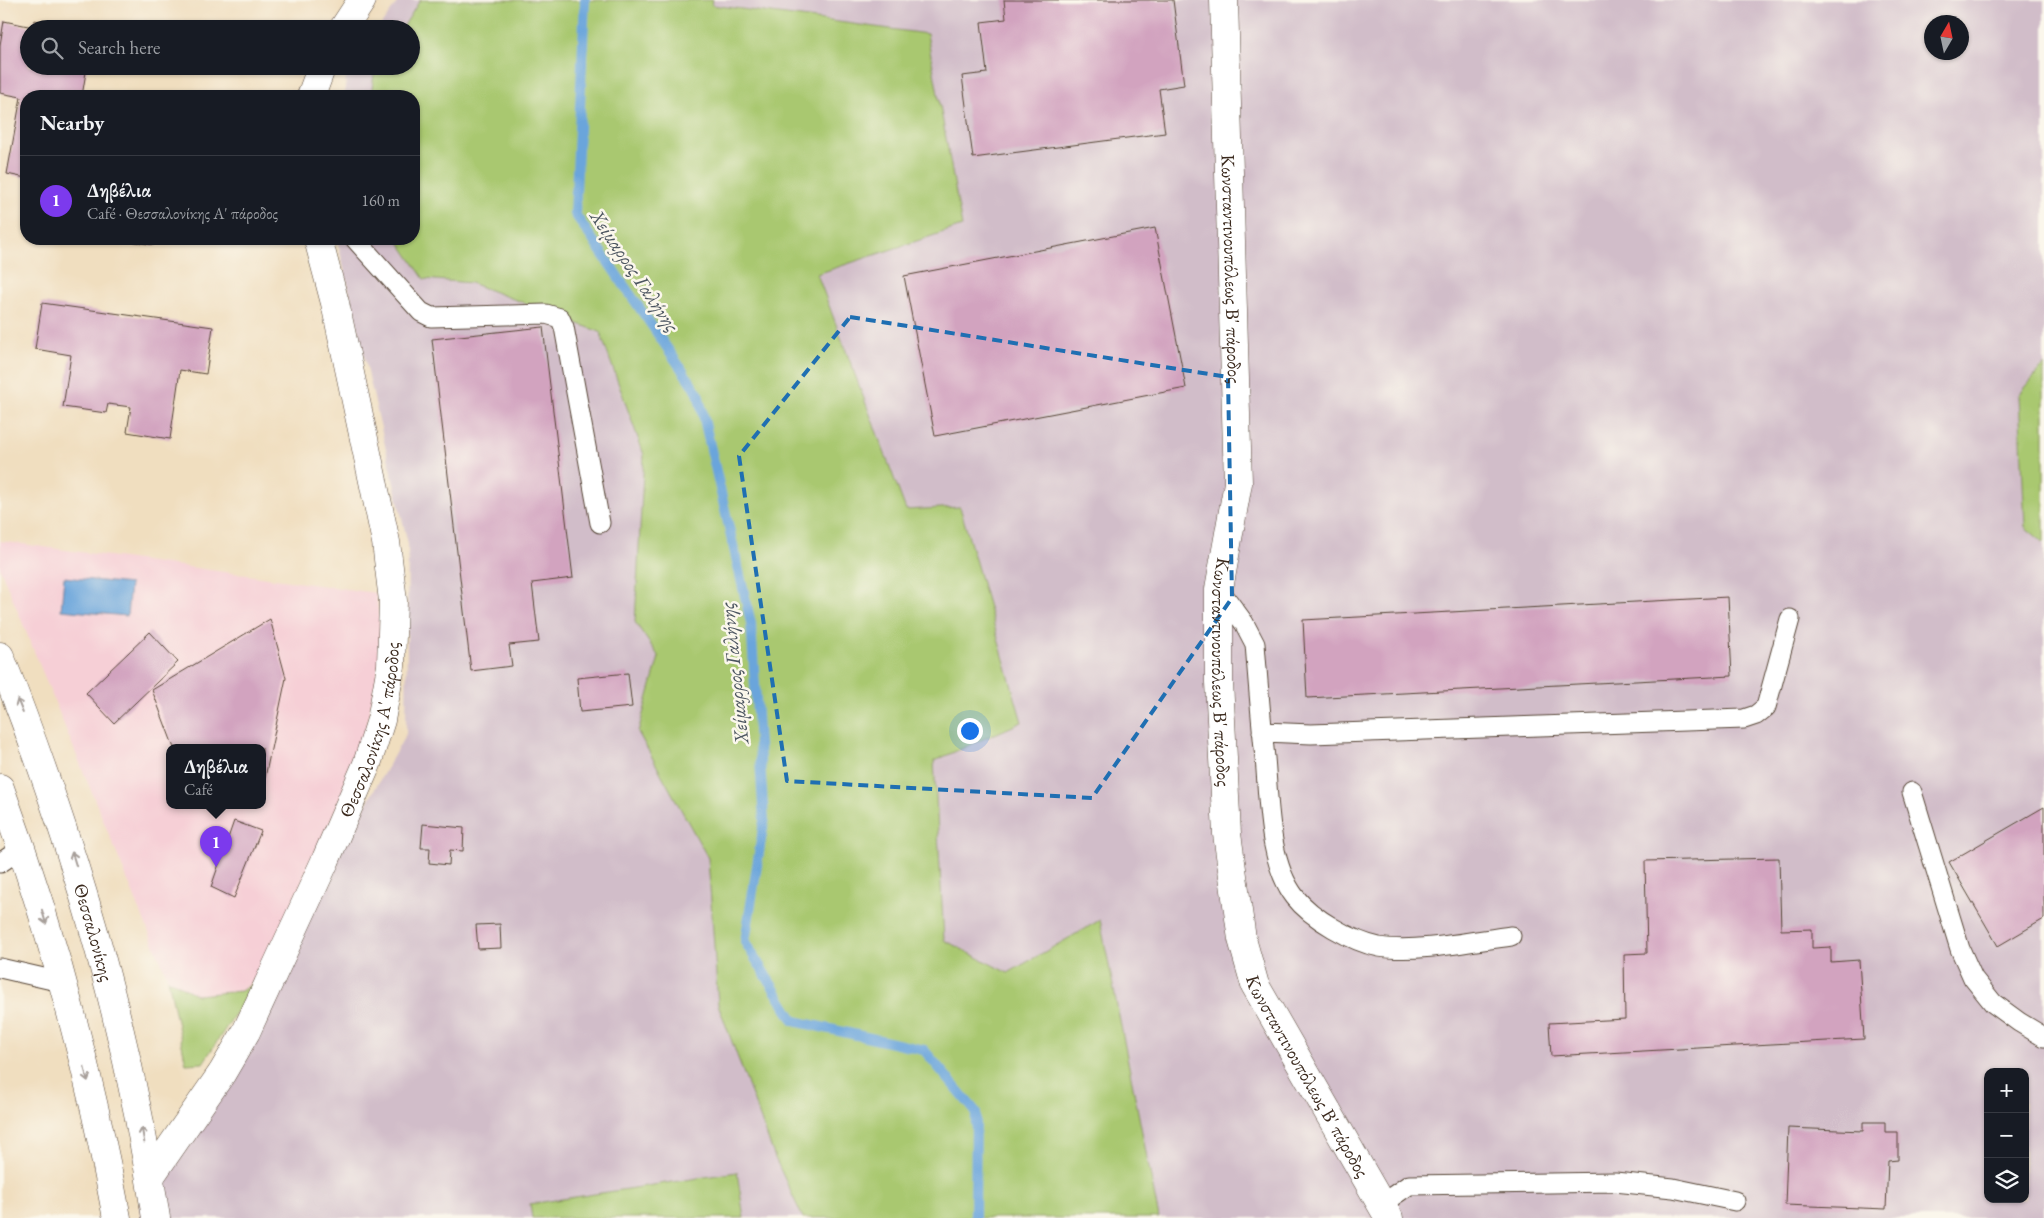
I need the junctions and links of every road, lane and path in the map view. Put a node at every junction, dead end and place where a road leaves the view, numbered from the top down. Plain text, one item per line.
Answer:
1 (362, 0) edge
2 (1224, 0) edge
3 (349, 20) edge
4 (319, 75) edge
5 (313, 90) edge
6 (320, 245) edge
7 (360, 245) edge
8 (600, 523) dead end
9 (1219, 589) junction
10 (1790, 619) dead end
11 (0, 656) edge
12 (1262, 732) junction
13 (0, 788) edge
14 (1912, 792) dead end
15 (22, 848) junction
16 (0, 862) edge
17 (1511, 936) dead end
18 (0, 968) edge
19 (61, 982) junction
20 (2044, 1036) edge
21 (150, 1177) junction
22 (1735, 1201) dead end
23 (1385, 1211) edge
24 (118, 1218) edge
25 (156, 1218) edge

1 - 3 street
2 - 9 street, Κωνσταντινουπόλεως Β' πάροδος
4 - 5 street
6 - 21 street, Θεσσαλονίκης Α' πάροδος
7 - 8 lane
9 - 12 lane
9 - 23 street, Κωνσταντινουπόλεως Β' πάροδος
10 - 12 lane
21 -> 11 street, Θεσσαλονίκης
12 - 17 lane
13 - 15 street
14 - 20 lane
15 - 16 lane
15 -> 19 street
18 - 19 lane
19 -> 24 street
21 - 25 street, Θεσσαλονίκης
22 - 23 lane

